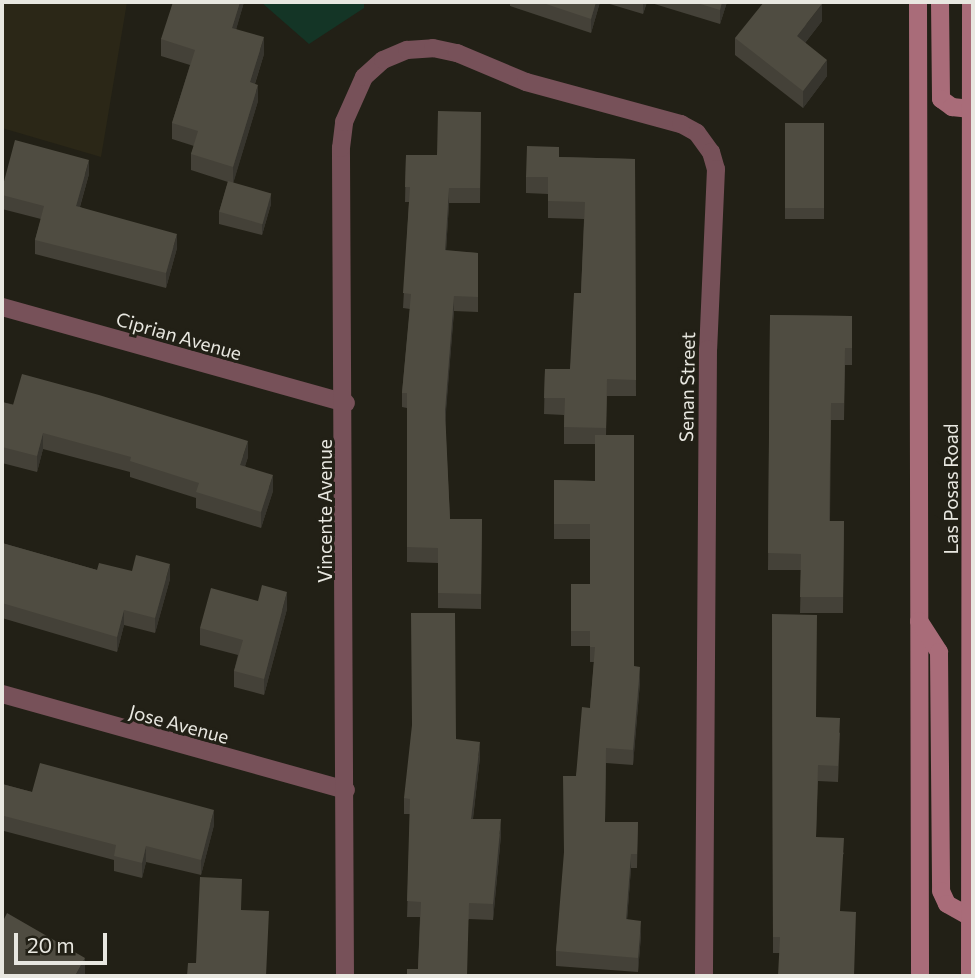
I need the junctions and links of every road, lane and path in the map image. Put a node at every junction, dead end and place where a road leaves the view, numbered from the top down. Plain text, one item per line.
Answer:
1 (919, 2) edge
2 (940, 2) edge
3 (971, 2) edge
4 (383, 60) joint
5 (971, 110) junction
6 (2, 307) edge
7 (346, 403) junction
8 (919, 621) junction
9 (2, 694) edge
10 (346, 790) junction
11 (970, 917) junction
12 (345, 976) edge
13 (704, 976) edge
14 (920, 976) edge
15 (970, 976) edge

1 - 8 main road, Las Posas Road
2 - 5 main road
3 - 5 main road, Las Posas Road
4 - 7 street, Vincente Avenue
4 - 13 street, Senan Street
5 - 11 main road, Las Posas Road
6 - 7 street, Ciprian Avenue
7 - 10 street, Vincente Avenue
8 - 11 main road
8 - 14 main road, Las Posas Road
9 - 10 street, Jose Avenue
10 - 12 street, Vincente Avenue
11 - 15 main road, Las Posas Road

